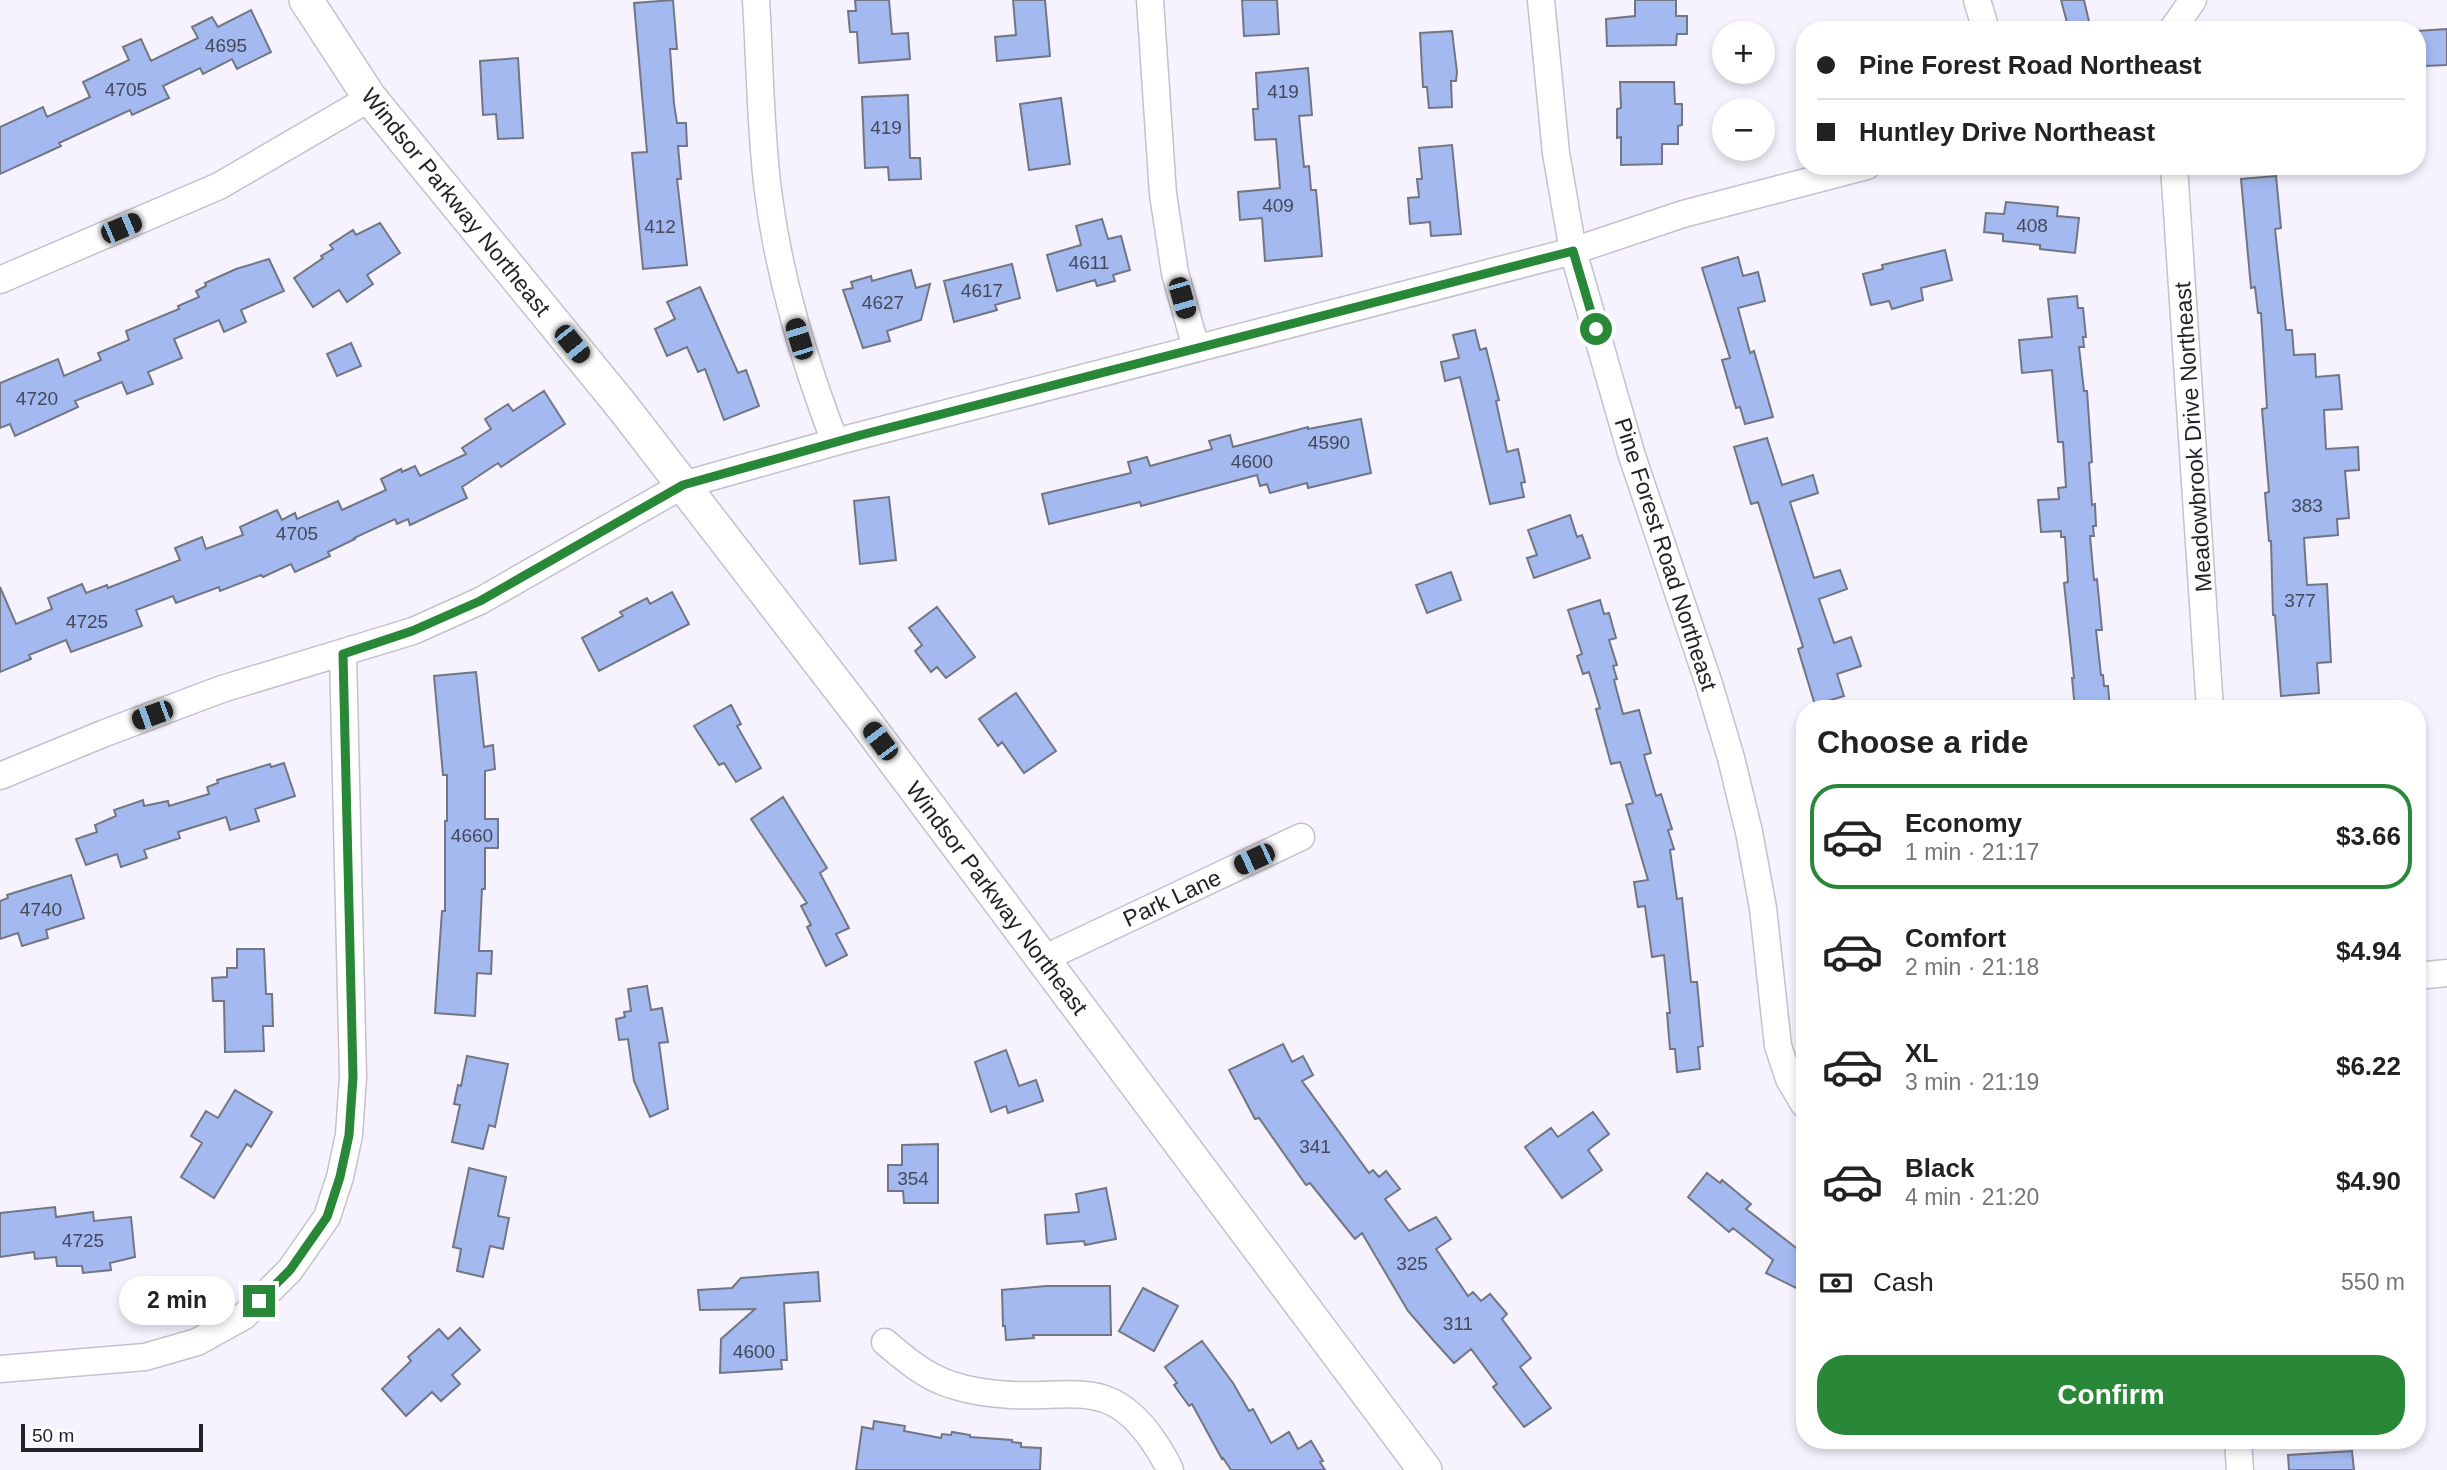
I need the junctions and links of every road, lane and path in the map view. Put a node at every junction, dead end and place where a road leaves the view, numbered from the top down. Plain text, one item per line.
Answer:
1 (306, 0) edge
2 (756, 0) edge
3 (1150, 0) edge
4 (1541, 0) edge
5 (1977, 0) edge
6 (2193, 0) edge
7 (1983, 21) edge
8 (2178, 21) edge
9 (370, 97) junction
10 (1832, 175) edge
11 (2175, 175) edge
12 (1573, 251) junction
13 (0, 280) edge
14 (1196, 348) junction
15 (835, 442) junction
16 (683, 485) junction
17 (343, 654) junction
18 (2209, 700) edge
19 (0, 776) edge
20 (1301, 837) dead end
21 (1043, 959) junction
22 (2447, 973) edge
23 (2426, 975) edge
24 (1796, 1091) edge
25 (885, 1342) dead end
26 (0, 1369) edge
27 (2239, 1449) edge
28 (1170, 1470) edge
29 (1425, 1470) edge
30 (2240, 1470) edge

1 - 9 street, Windsor Parkway Northeast
2 - 15 street
3 - 14 street
4 - 12 street, Pine Forest Road Northeast
5 - 7 street
6 - 8 street
9 - 13 street
9 - 16 street, Windsor Parkway Northeast
10 - 12 street
11 - 18 street, Meadowbrook Drive Northeast
12 - 14 street
12 - 24 street, Pine Forest Road Northeast
14 - 15 street
15 - 16 street
16 - 17 street
16 - 21 street, Windsor Parkway Northeast
17 - 19 street
17 - 26 street
20 - 21 street, Park Lane
21 - 29 street, Windsor Parkway Northeast
22 - 23 street
25 - 28 street
27 - 30 street

